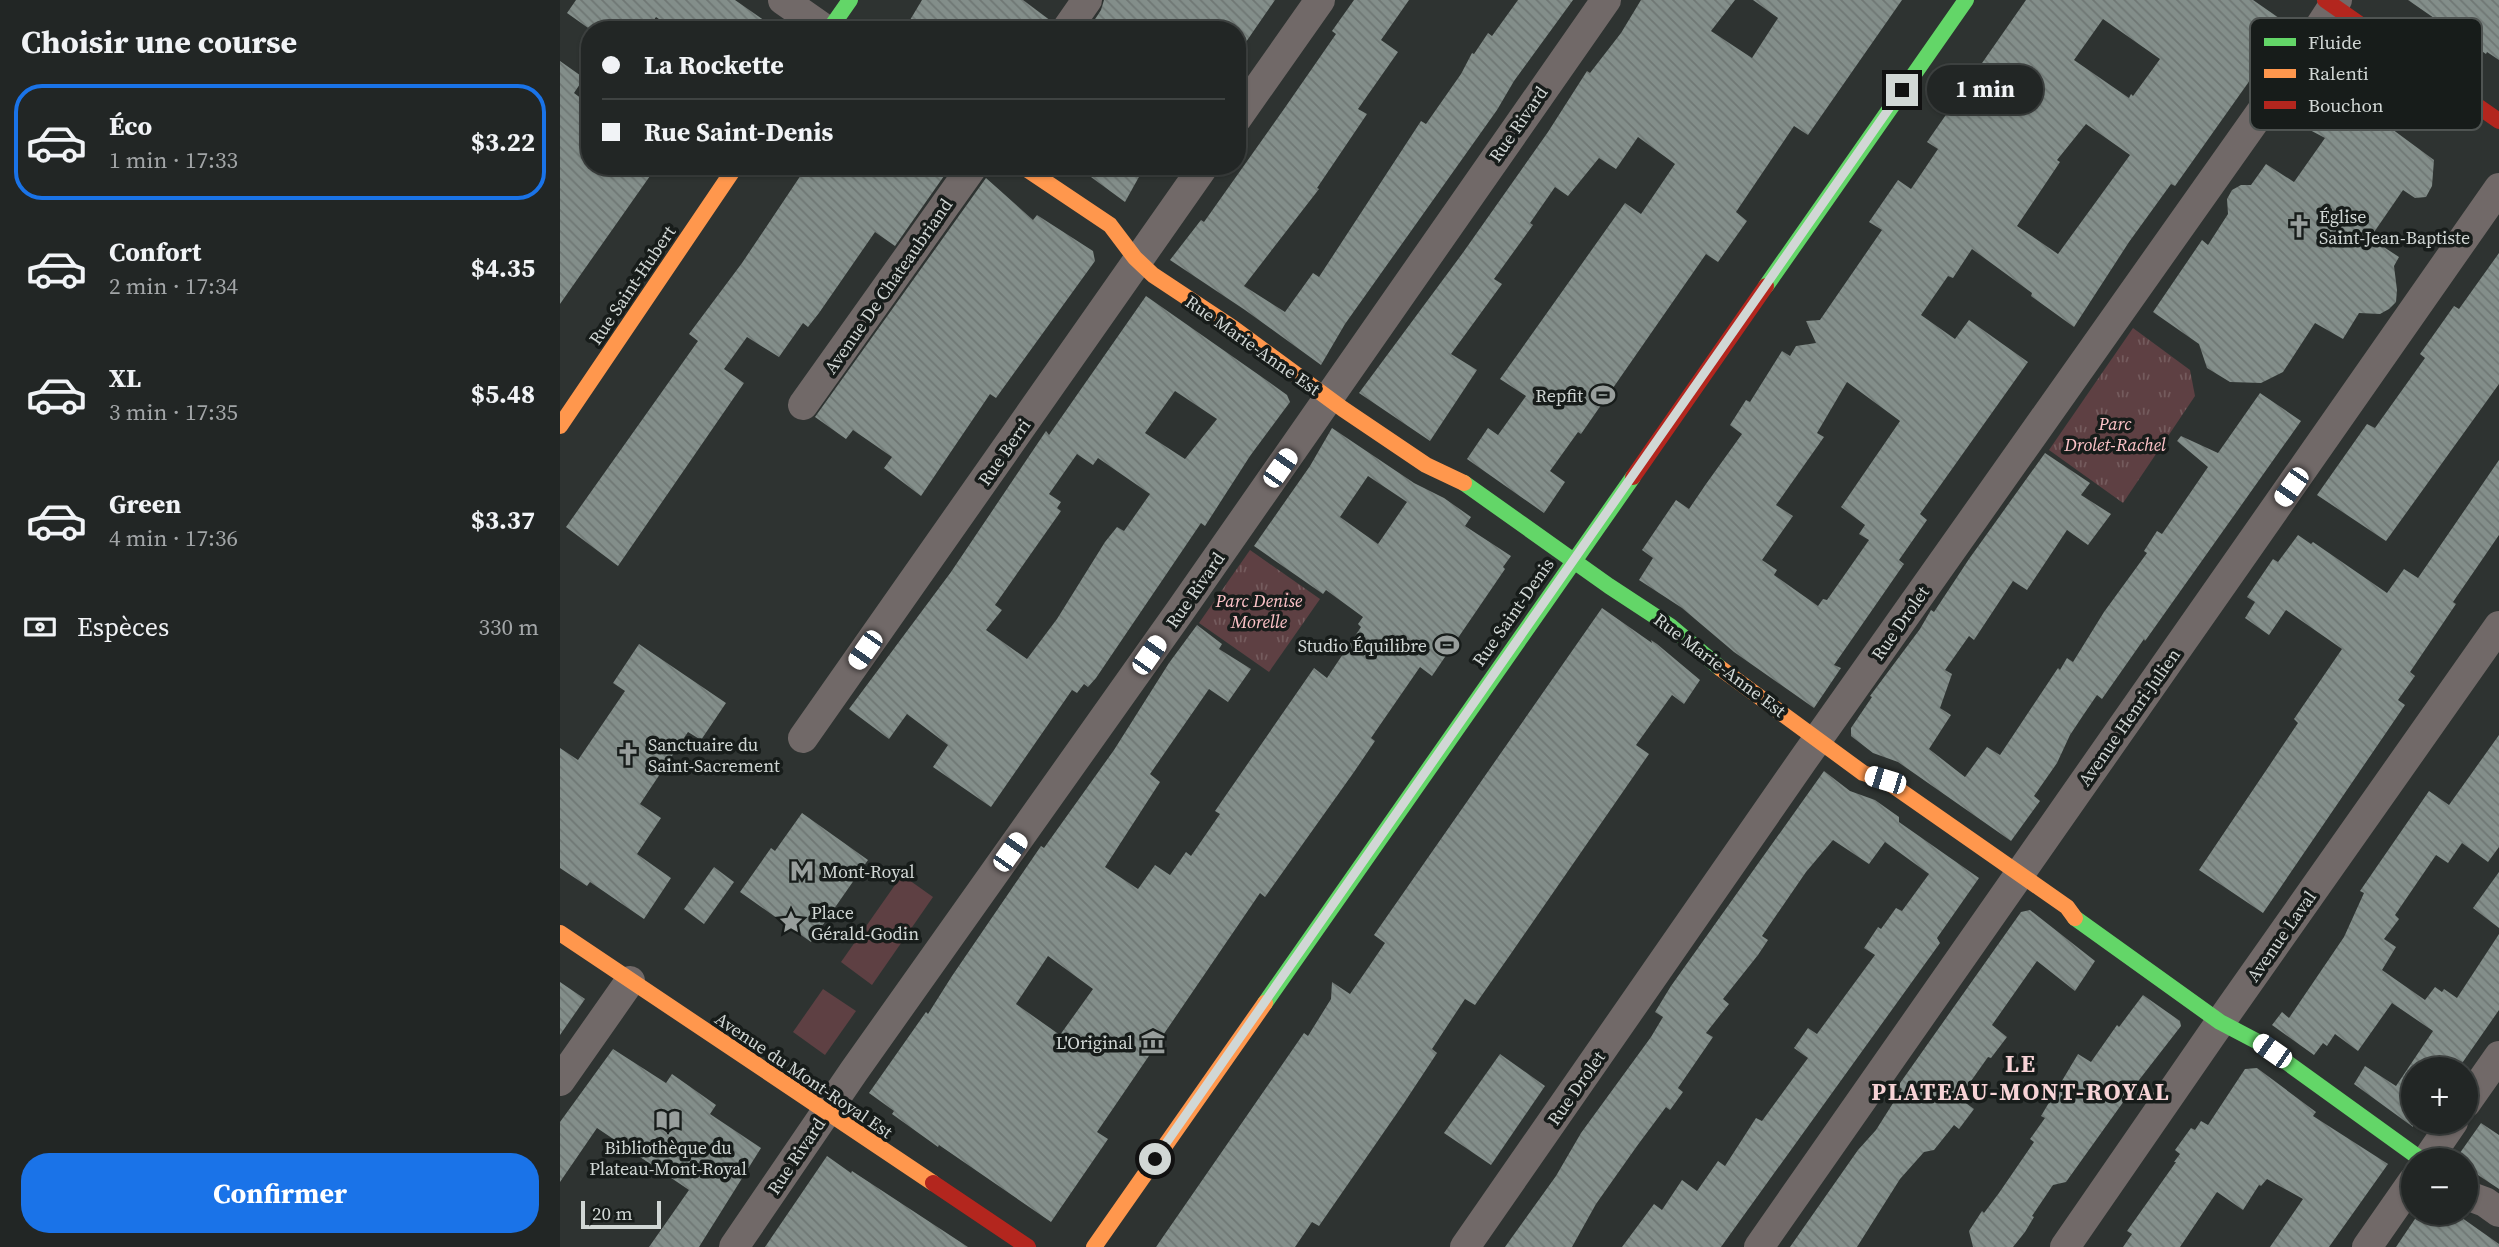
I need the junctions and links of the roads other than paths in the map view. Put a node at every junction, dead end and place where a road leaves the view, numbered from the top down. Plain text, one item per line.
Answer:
1 (783, 0) edge
2 (850, 0) edge
3 (1087, 0) edge
4 (1320, 0) edge
5 (1605, 0) edge
6 (1966, 0) edge
7 (2332, 2) edge
8 (2322, 18) edge
9 (2354, 18) edge
10 (814, 21) edge
11 (834, 21) edge
12 (1072, 21) edge
13 (1246, 105) edge
14 (2482, 109) edge
15 (2499, 121) edge
16 (2250, 128) edge
17 (730, 175) edge
18 (967, 175) edge
19 (1035, 175) edge
20 (1198, 175) edge
21 (2499, 188) edge
22 (1138, 261) junction
23 (1328, 398) junction
24 (803, 405) dead end
25 (560, 426) edge
26 (1574, 560) junction
27 (2499, 626) edge
28 (803, 738) dead end
29 (1818, 739) junction
30 (2019, 873) junction
31 (560, 933) edge
32 (631, 981) junction
33 (2220, 1022) junction
34 (2499, 1056) edge
35 (560, 1081) edge
36 (2478, 1086) edge
37 (826, 1112) junction
38 (2408, 1148) edge
39 (2401, 1198) edge
40 (2478, 1200) edge
41 (2499, 1212) edge
42 (734, 1247) edge
43 (1028, 1247) edge
44 (1094, 1247) edge
45 (1465, 1247) edge
46 (1759, 1247) edge
47 (2065, 1247) edge
48 (2367, 1247) edge

1 - 10 street
2 - 11 main road
3 - 12 street
4 - 13 street
5 - 23 street, Rue Rivard
6 - 26 main road, Rue Saint-Denis
7 - 8 street, Rue Drolet
7 - 9 main road
14 - 15 main road
16 - 29 street, Rue Drolet
17 - 25 main road, Rue Saint-Hubert
18 - 24 street, Avenue De Chateaubriand
19 - 22 main road, Rue Marie-Anne Est
20 - 22 street, Rue Berri
21 - 30 street, Avenue Henri-Julien
22 - 23 main road, Rue Marie-Anne Est
22 - 28 street, Rue Berri
23 - 26 main road, Rue Marie-Anne Est
23 - 37 street, Rue Rivard
26 - 29 main road, Rue Marie-Anne Est
26 - 44 main road, Rue Saint-Denis
27 - 33 street, Avenue Laval
29 - 30 main road, Rue Marie-Anne Est
29 - 45 street, Rue Drolet
30 - 33 main road, Rue Marie-Anne Est
30 - 46 street, Avenue Henri-Julien
31 - 32 main road, Avenue du Mont-Royal Est
32 - 35 street
32 - 37 main road, Avenue du Mont-Royal Est
33 - 38 main road, Rue Marie-Anne Est
33 - 47 street, Avenue Laval
34 - 36 street
37 - 42 street, Rue Rivard
37 - 43 main road, Avenue du Mont-Royal Est
39 - 48 street
40 - 41 street

